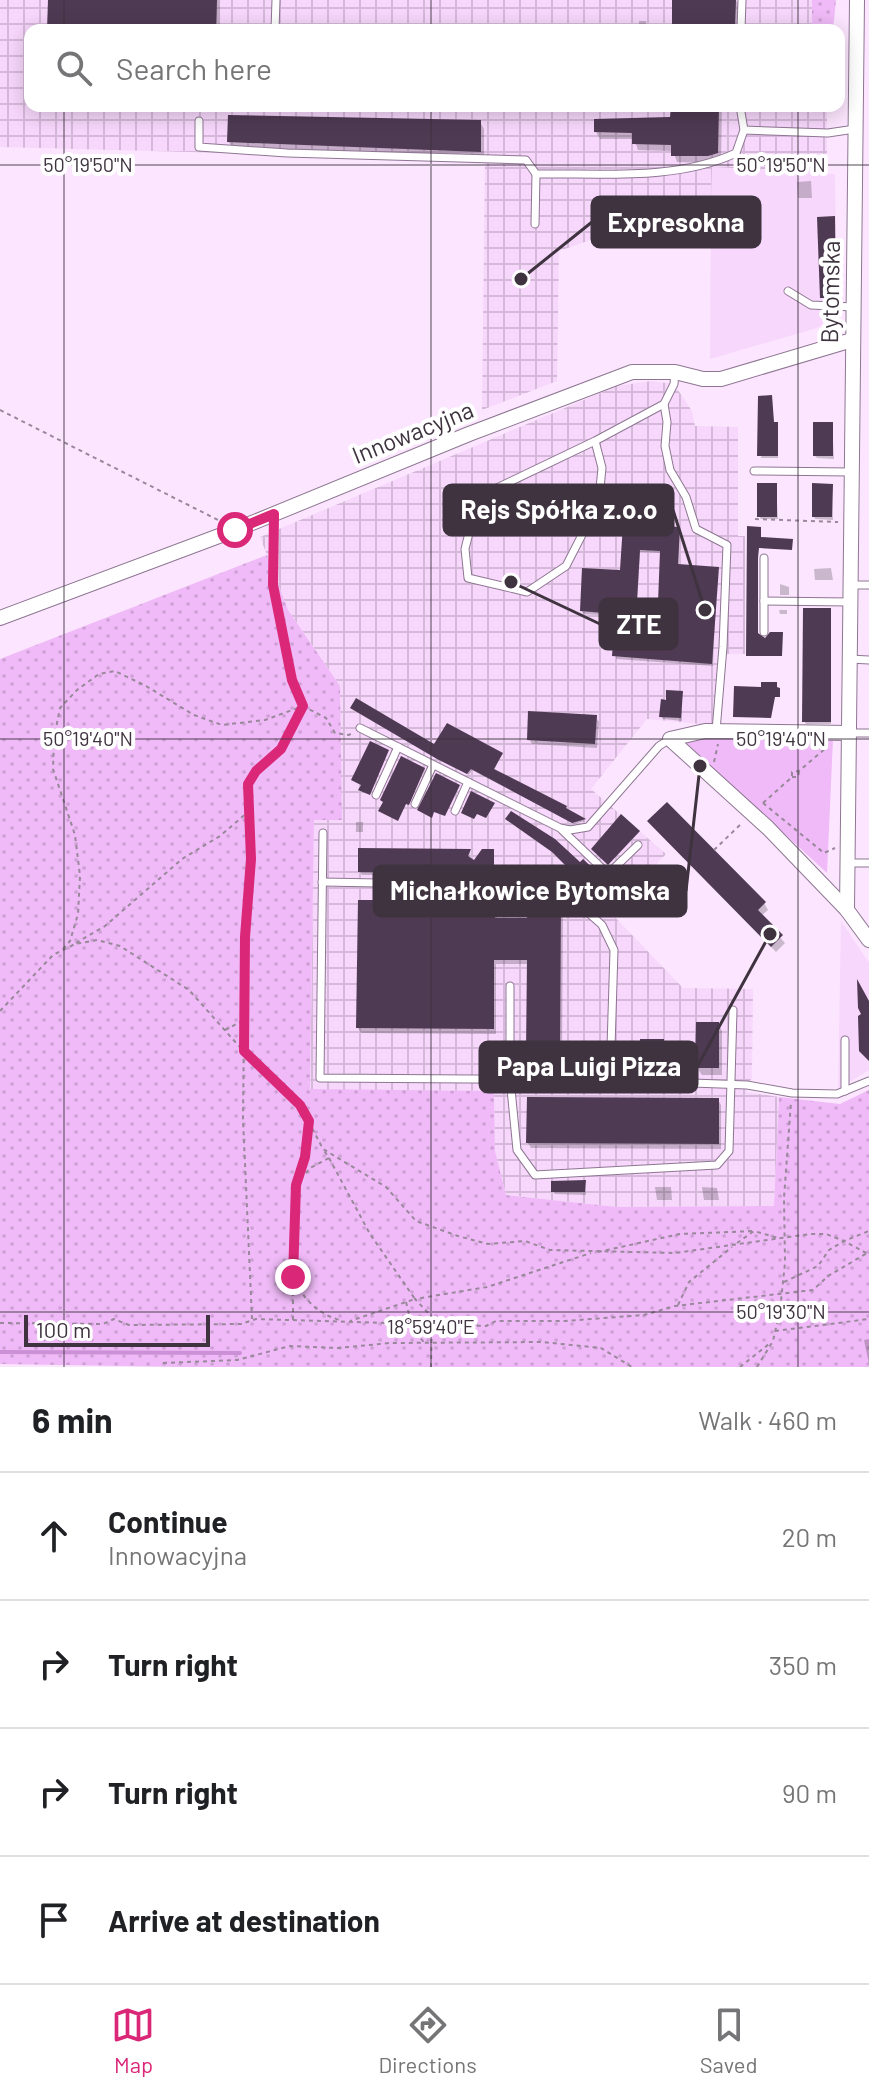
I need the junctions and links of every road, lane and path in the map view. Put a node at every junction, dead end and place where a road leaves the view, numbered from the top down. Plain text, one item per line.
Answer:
1 (276, 0) edge
2 (742, 0) edge
3 (857, 0) edge
4 (275, 24) edge
5 (741, 24) edge
6 (741, 112) edge
7 (199, 121) dead end
8 (857, 129) junction
9 (744, 130) junction
10 (536, 174) junction
11 (535, 224) dead end
12 (788, 291) dead end
13 (853, 307) junction
14 (852, 340) junction
15 (675, 372) junction
16 (664, 404) junction
17 (0, 410) edge
18 (595, 441) junction
19 (754, 471) dead end
20 (850, 472) junction
21 (274, 514) junction
22 (755, 519) dead end
23 (840, 523) dead end
24 (235, 530) junction
25 (764, 558) dead end
26 (850, 585) junction
27 (869, 585) edge
28 (764, 601) junction
29 (849, 602) junction
30 (0, 618) edge
31 (764, 632) dead end
32 (849, 659) junction
33 (869, 660) edge
34 (303, 706) junction
35 (360, 728) joint
36 (718, 731) junction
37 (849, 733) junction
38 (869, 733) edge
39 (670, 739) junction
40 (831, 744) dead end
41 (398, 747) junction
42 (433, 765) junction
43 (712, 777) junction
44 (468, 782) junction
45 (376, 795) dead end
46 (415, 804) dead end
47 (249, 811) junction
48 (455, 811) dead end
49 (752, 813) junction
50 (560, 828) junction
51 (323, 833) dead end
52 (638, 845) dead end
53 (837, 847) dead end
54 (714, 850) dead end
55 (846, 863) junction
56 (869, 863) edge
57 (322, 882) junction
58 (847, 910) junction
59 (869, 940) edge
60 (75, 944) junction
61 (62, 950) junction
62 (510, 986) dead end
63 (733, 1010) dead end
64 (0, 1011) edge
65 (245, 1019) junction
66 (225, 1030) junction
67 (845, 1040) dead end
68 (244, 1051) junction
69 (510, 1079) junction
70 (610, 1080) junction
71 (869, 1081) edge
72 (732, 1084) junction
73 (845, 1091) junction
74 (792, 1093) junction
75 (309, 1121) junction
76 (323, 1149) junction
77 (329, 1158) junction
78 (296, 1185) junction
79 (754, 1231) junction
80 (869, 1231) edge
81 (785, 1238) junction
82 (779, 1239) junction
83 (844, 1241) junction
84 (734, 1245) junction
85 (594, 1253) junction
86 (869, 1253) edge
87 (293, 1277) junction
88 (783, 1282) junction
89 (782, 1294) junction
90 (415, 1299) junction
91 (406, 1302) junction
92 (677, 1306) junction
93 (869, 1319) edge
94 (253, 1320) junction
95 (293, 1320) junction
96 (346, 1322) junction
97 (0, 1323) edge
98 (411, 1324) junction
99 (432, 1324) junction
100 (775, 1331) junction
101 (773, 1341) junction
102 (425, 1342) junction
103 (432, 1342) junction
104 (163, 1363) dead end
105 (431, 1367) edge
106 (632, 1367) edge
107 (740, 1367) edge
108 (757, 1367) edge

1 - 4 lane
2 - 5 lane
3 - 8 street, Bytomska
6 - 9 lane
7 - 10 lane
8 - 9 lane
8 - 13 street, Bytomska
9 - 10 lane
10 - 11 lane
12 - 13 lane
13 - 14 street, Bytomska
14 - 15 street, Innowacyjna
14 - 20 street, Bytomska
15 - 16 lane
15 - 21 street, Innowacyjna
16 - 18 lane
16 - 36 lane
17 - 24 path
18 - 18 lane
19 - 20 lane
20 - 26 street, Bytomska
21 - 24 street, Innowacyjna
21 - 34 path
22 - 23 path
24 - 30 street, Innowacyjna
25 - 28 lane
26 - 27 lane
26 - 29 street, Bytomska
28 - 29 lane
28 - 31 lane
29 - 32 street, Bytomska
32 - 33 lane
32 - 37 street, Bytomska
34 - 35 path
34 - 47 path
34 - 61 path
35 - 41 lane
36 - 37 street
36 - 39 street
36 - 43 path
37 - 38 lane
37 - 55 street, Bytomska
39 - 43 street
39 - 50 lane
40 - 53 path
41 - 42 lane
41 - 45 lane
42 - 44 lane
42 - 46 lane
43 - 49 street
44 - 48 lane
44 - 50 lane
47 - 60 path
47 - 65 path
49 - 54 path
49 - 58 street
50 - 52 lane
51 - 57 lane
55 - 56 lane
55 - 58 street, Bytomska
57 - 69 lane
57 - 70 lane
58 - 59 street
60 - 61 path
60 - 66 path
61 - 64 path
62 - 69 lane
63 - 72 lane
65 - 66 path
65 - 68 path
66 - 68 path
67 - 73 lane
68 - 75 path
68 - 94 path
69 - 70 lane
69 - 72 lane
70 - 72 lane
71 - 73 lane
72 - 74 lane
73 - 74 lane
74 - 81 path
75 - 76 path
75 - 78 path
76 - 77 path
76 - 85 path
77 - 78 path
77 - 90 path
78 - 87 path
79 - 82 path
79 - 84 path
79 - 85 path
80 - 83 path
81 - 82 path
81 - 83 path
81 - 88 path
82 - 84 path
83 - 86 path
83 - 88 path
84 - 85 path
84 - 92 path
85 - 90 path
86 - 89 path
87 - 95 path
87 - 96 path
88 - 89 path
89 - 92 path
89 - 100 path
90 - 91 path
90 - 99 path
91 - 96 path
91 - 98 path
92 - 99 path
93 - 100 path
94 - 95 path
94 - 97 path
95 - 96 path
96 - 98 path
98 - 99 path
98 - 102 path
99 - 103 path
100 - 101 path
101 - 107 path
101 - 108 path
102 - 103 path
102 - 104 path
103 - 105 path
103 - 106 path

